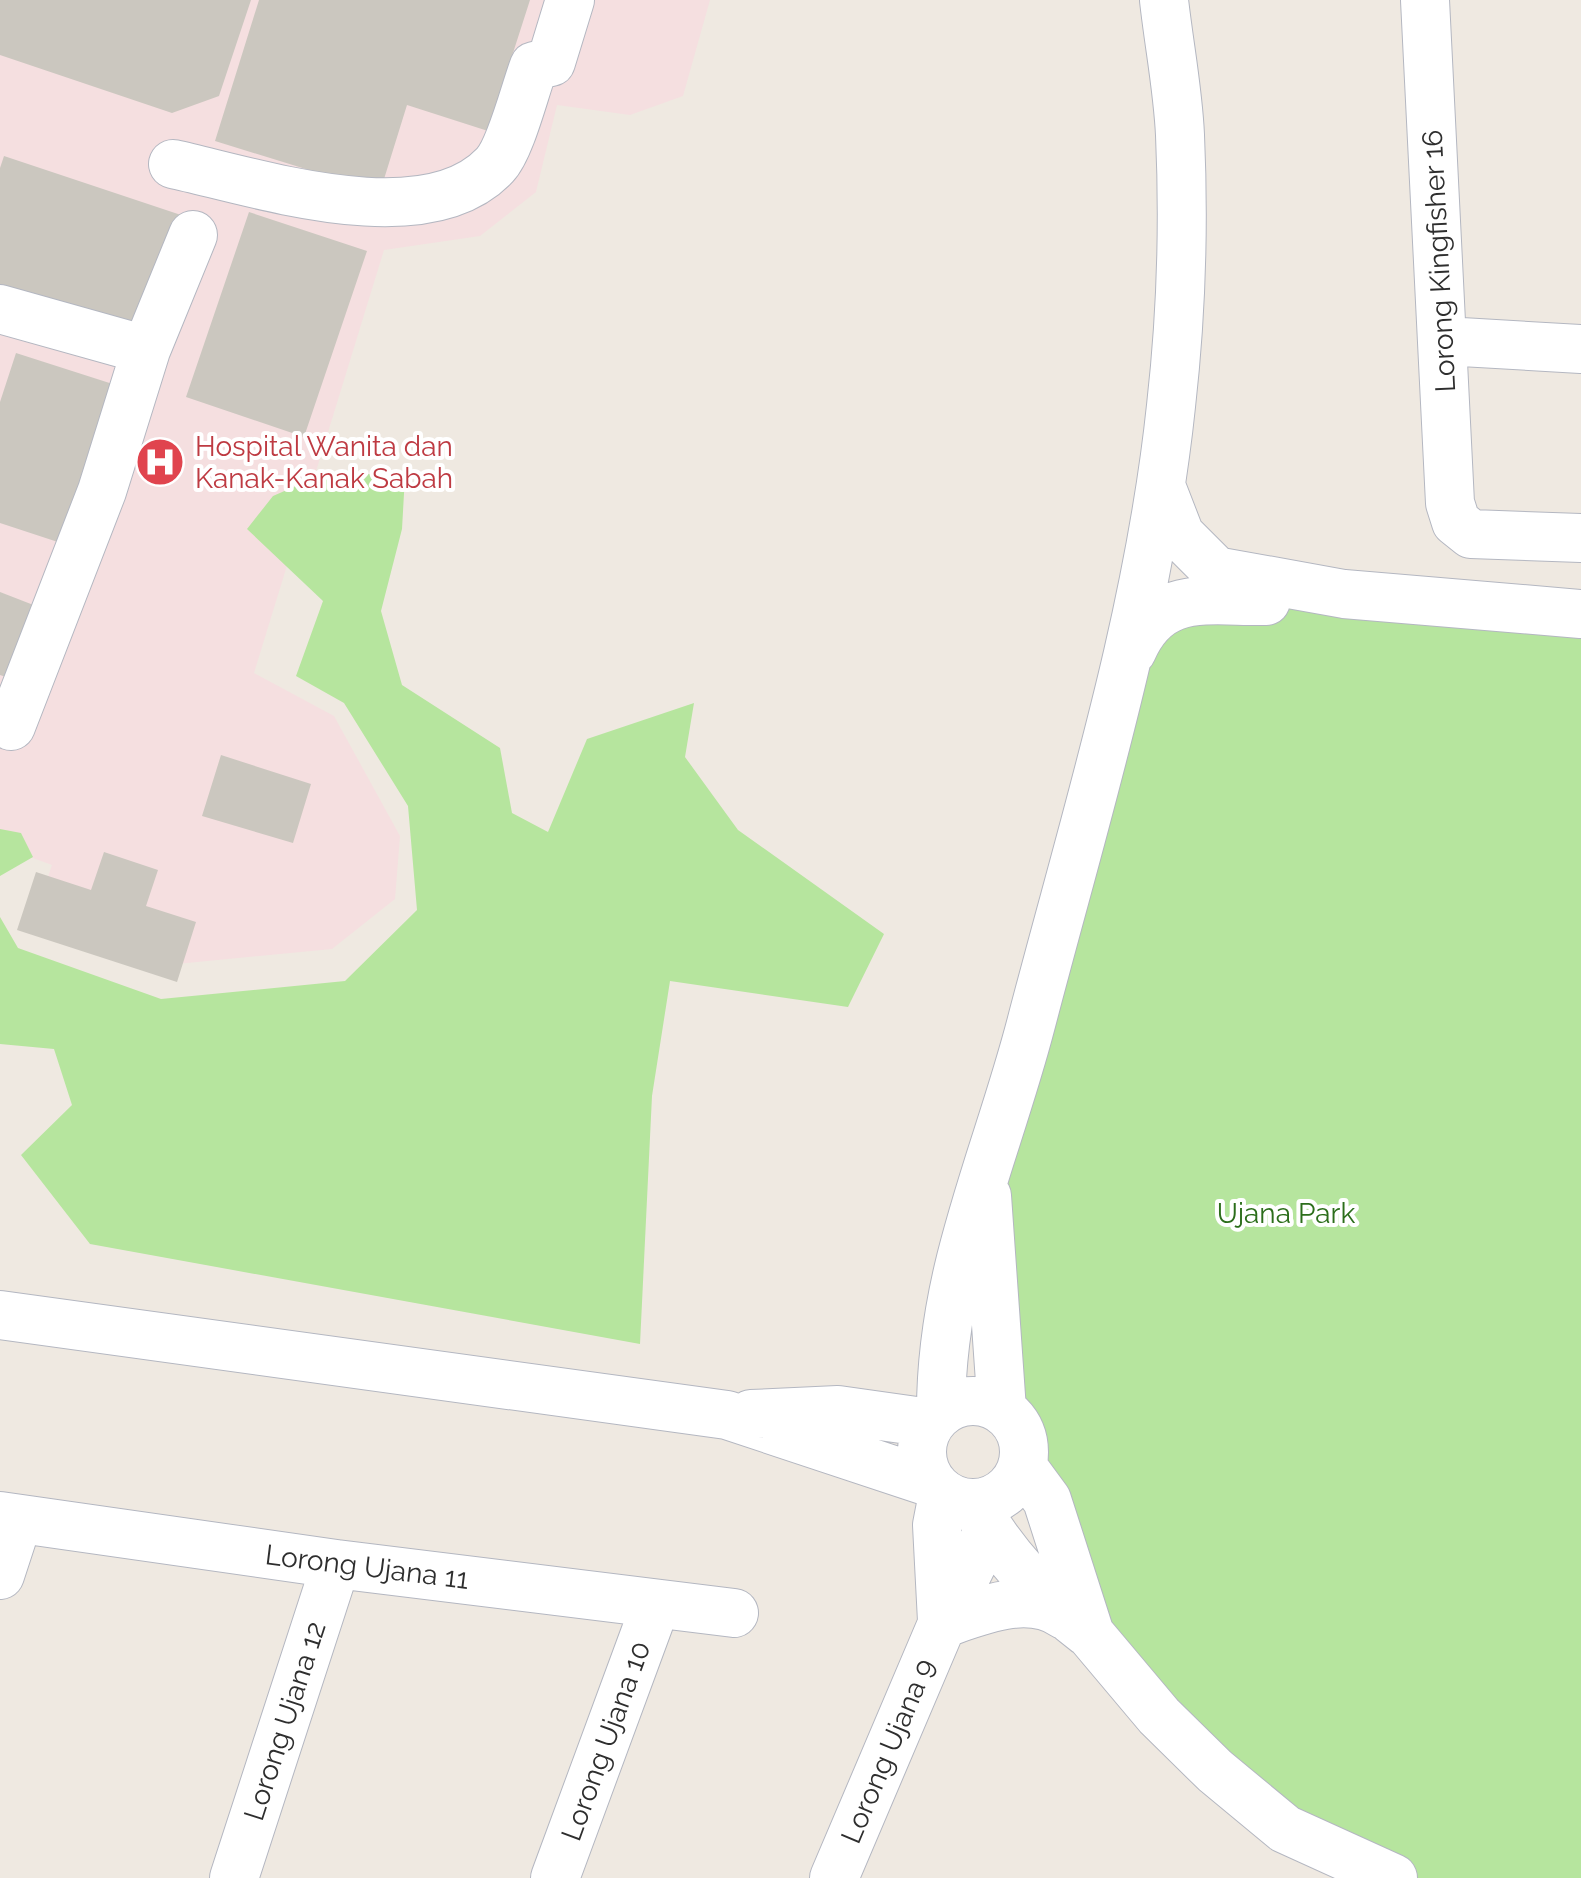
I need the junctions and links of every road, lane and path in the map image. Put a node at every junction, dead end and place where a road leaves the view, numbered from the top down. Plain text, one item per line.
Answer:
1 (570, 0) edge
2 (1164, 0) edge
3 (1424, 0) edge
4 (173, 164) dead end
5 (193, 235) dead end
6 (0, 309) edge
7 (1444, 342) junction
8 (1581, 349) edge
9 (146, 350) junction
10 (1161, 486) junction
11 (1581, 538) edge
12 (1344, 594) junction
13 (1581, 614) edge
14 (1124, 670) junction
15 (12, 726) dead end
16 (986, 1182) junction
17 (0, 1315) edge
18 (1002, 1410) junction
19 (728, 1415) junction
20 (936, 1417) junction
21 (1022, 1466) junction
22 (959, 1502) junction
23 (9, 1518) edge
24 (336, 1564) junction
25 (0, 1575) edge
26 (656, 1604) junction
27 (734, 1613) dead end
28 (942, 1624) junction
29 (1077, 1624) junction
30 (234, 1878) edge
31 (555, 1878) edge
32 (834, 1878) edge
33 (1394, 1878) edge

1 - 4 street
2 - 10 street
3 - 7 street, Lorong Kingfisher 16
5 - 9 street
6 - 9 street
7 - 8 street
7 - 11 street, Lorong Kingfisher 16
9 - 15 street
10 - 12 street
10 - 14 street
12 - 13 street
12 - 14 street
14 - 16 street
16 - 18 street
16 - 20 street
17 - 19 street
18 - 20 street
18 - 21 street
19 - 20 street
19 - 22 street
20 - 22 street
21 - 22 street
21 - 29 street
22 - 28 street, Lorong Ujana 9
22 - 29 street
23 - 24 street, Lorong Ujana 11
23 - 25 street
24 - 26 street, Lorong Ujana 11
24 - 30 street, Lorong Ujana 12
26 - 27 street, Lorong Ujana 11
26 - 31 street, Lorong Ujana 10
28 - 29 street, Lorong Ujana 9
28 - 32 street, Lorong Ujana 9
29 - 33 street

